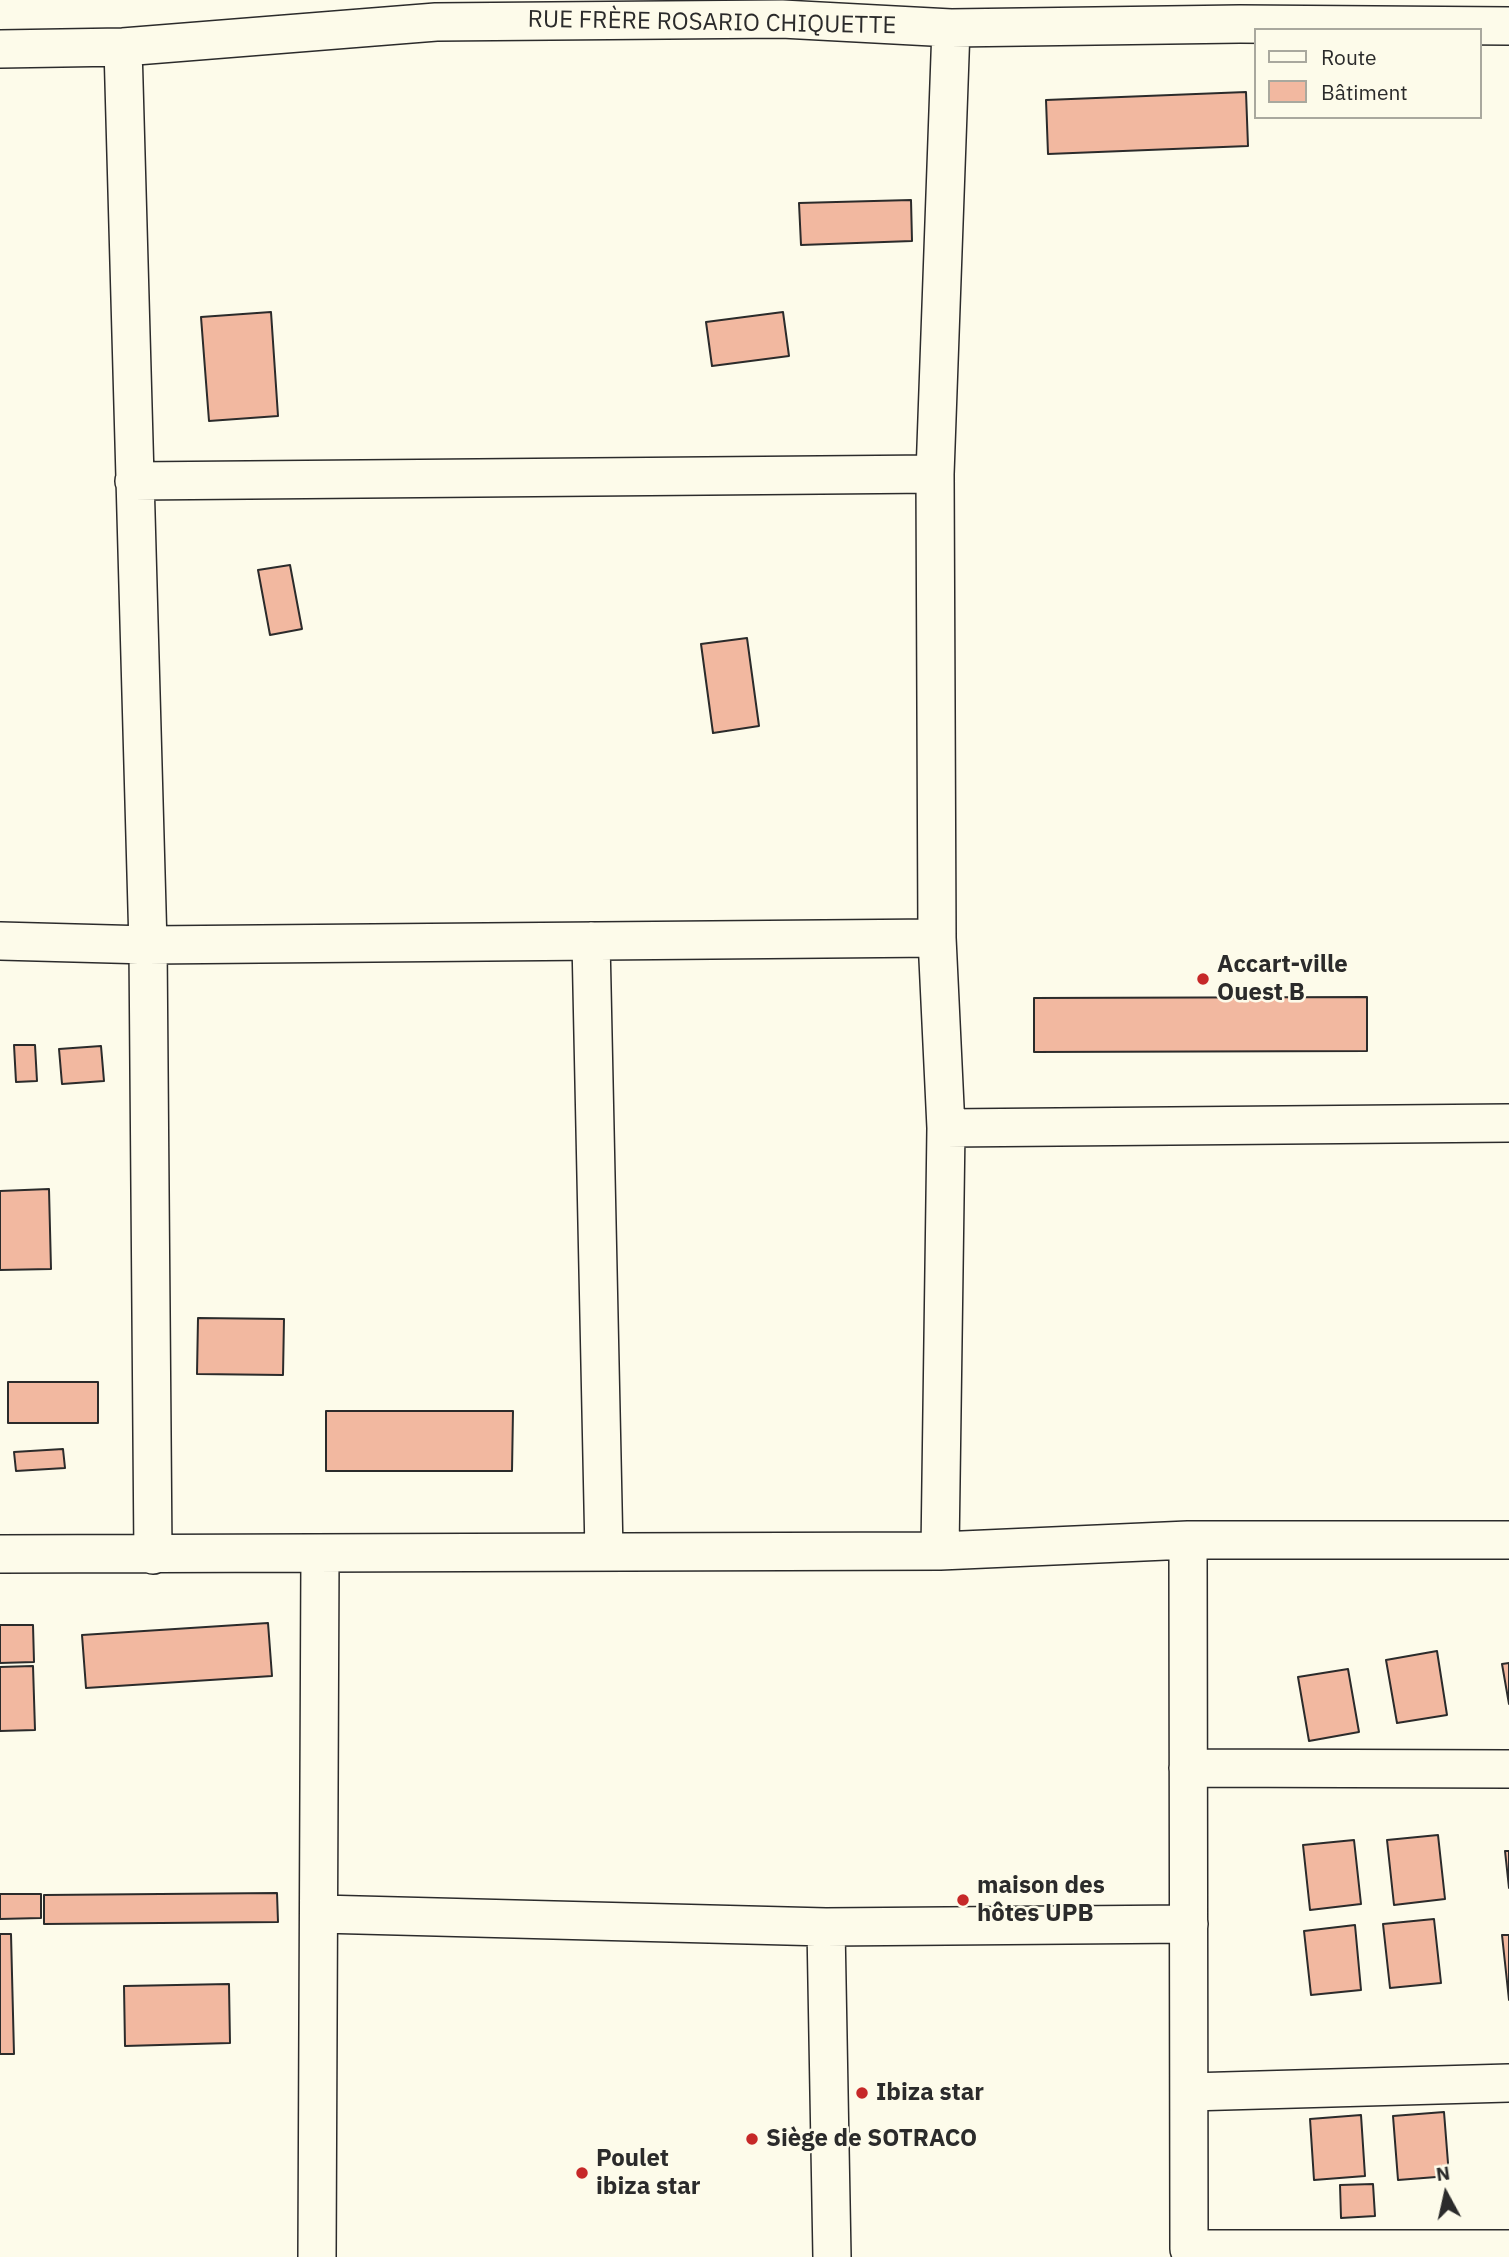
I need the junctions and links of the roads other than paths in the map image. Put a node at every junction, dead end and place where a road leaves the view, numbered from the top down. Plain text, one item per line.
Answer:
1 (781, 9) edge
2 (436, 11) edge
3 (1240, 12) edge
4 (1509, 26) edge
5 (951, 27) junction
6 (123, 47) junction
7 (0, 49) edge
8 (934, 474) junction
9 (134, 481) junction
10 (937, 938) junction
11 (0, 941) edge
12 (591, 941) junction
13 (148, 945) junction
14 (1509, 1124) edge
15 (946, 1128) junction
16 (1188, 1539) junction
17 (1509, 1540) edge
18 (940, 1551) junction
19 (604, 1552) junction
20 (0, 1554) edge
21 (153, 1555) junction
22 (320, 1555) junction
23 (1188, 1768) junction
24 (1509, 1769) edge
25 (320, 1914) junction
26 (1189, 1924) junction
27 (826, 1927) junction
28 (1509, 2083) edge
29 (1189, 2092) junction
30 (1509, 2249) edge
31 (1189, 2253) edge
32 (317, 2257) edge
33 (832, 2257) edge

1 - 2 street, RUE FRÈRE ROSARIO CHIQUETTE
1 - 5 street, RUE FRÈRE ROSARIO CHIQUETTE
2 - 6 street, RUE FRÈRE ROSARIO CHIQUETTE
3 - 4 street, RUE FRÈRE ROSARIO CHIQUETTE
3 - 5 street, RUE FRÈRE ROSARIO CHIQUETTE
5 - 8 street
6 - 7 street, RUE FRÈRE ROSARIO CHIQUETTE
6 - 9 street
8 - 9 street
8 - 10 street
9 - 13 street
10 - 12 street
10 - 15 street
11 - 13 street
12 - 13 street
12 - 19 street
13 - 21 street
14 - 15 street
15 - 18 street
16 - 17 street
16 - 18 street
16 - 23 street
18 - 19 street
19 - 22 street
20 - 21 street
21 - 22 street
22 - 25 street
23 - 24 street
23 - 26 street
25 - 27 street
25 - 32 street
26 - 27 street
26 - 29 street
27 - 33 street
28 - 29 street
29 - 31 street
30 - 31 street

